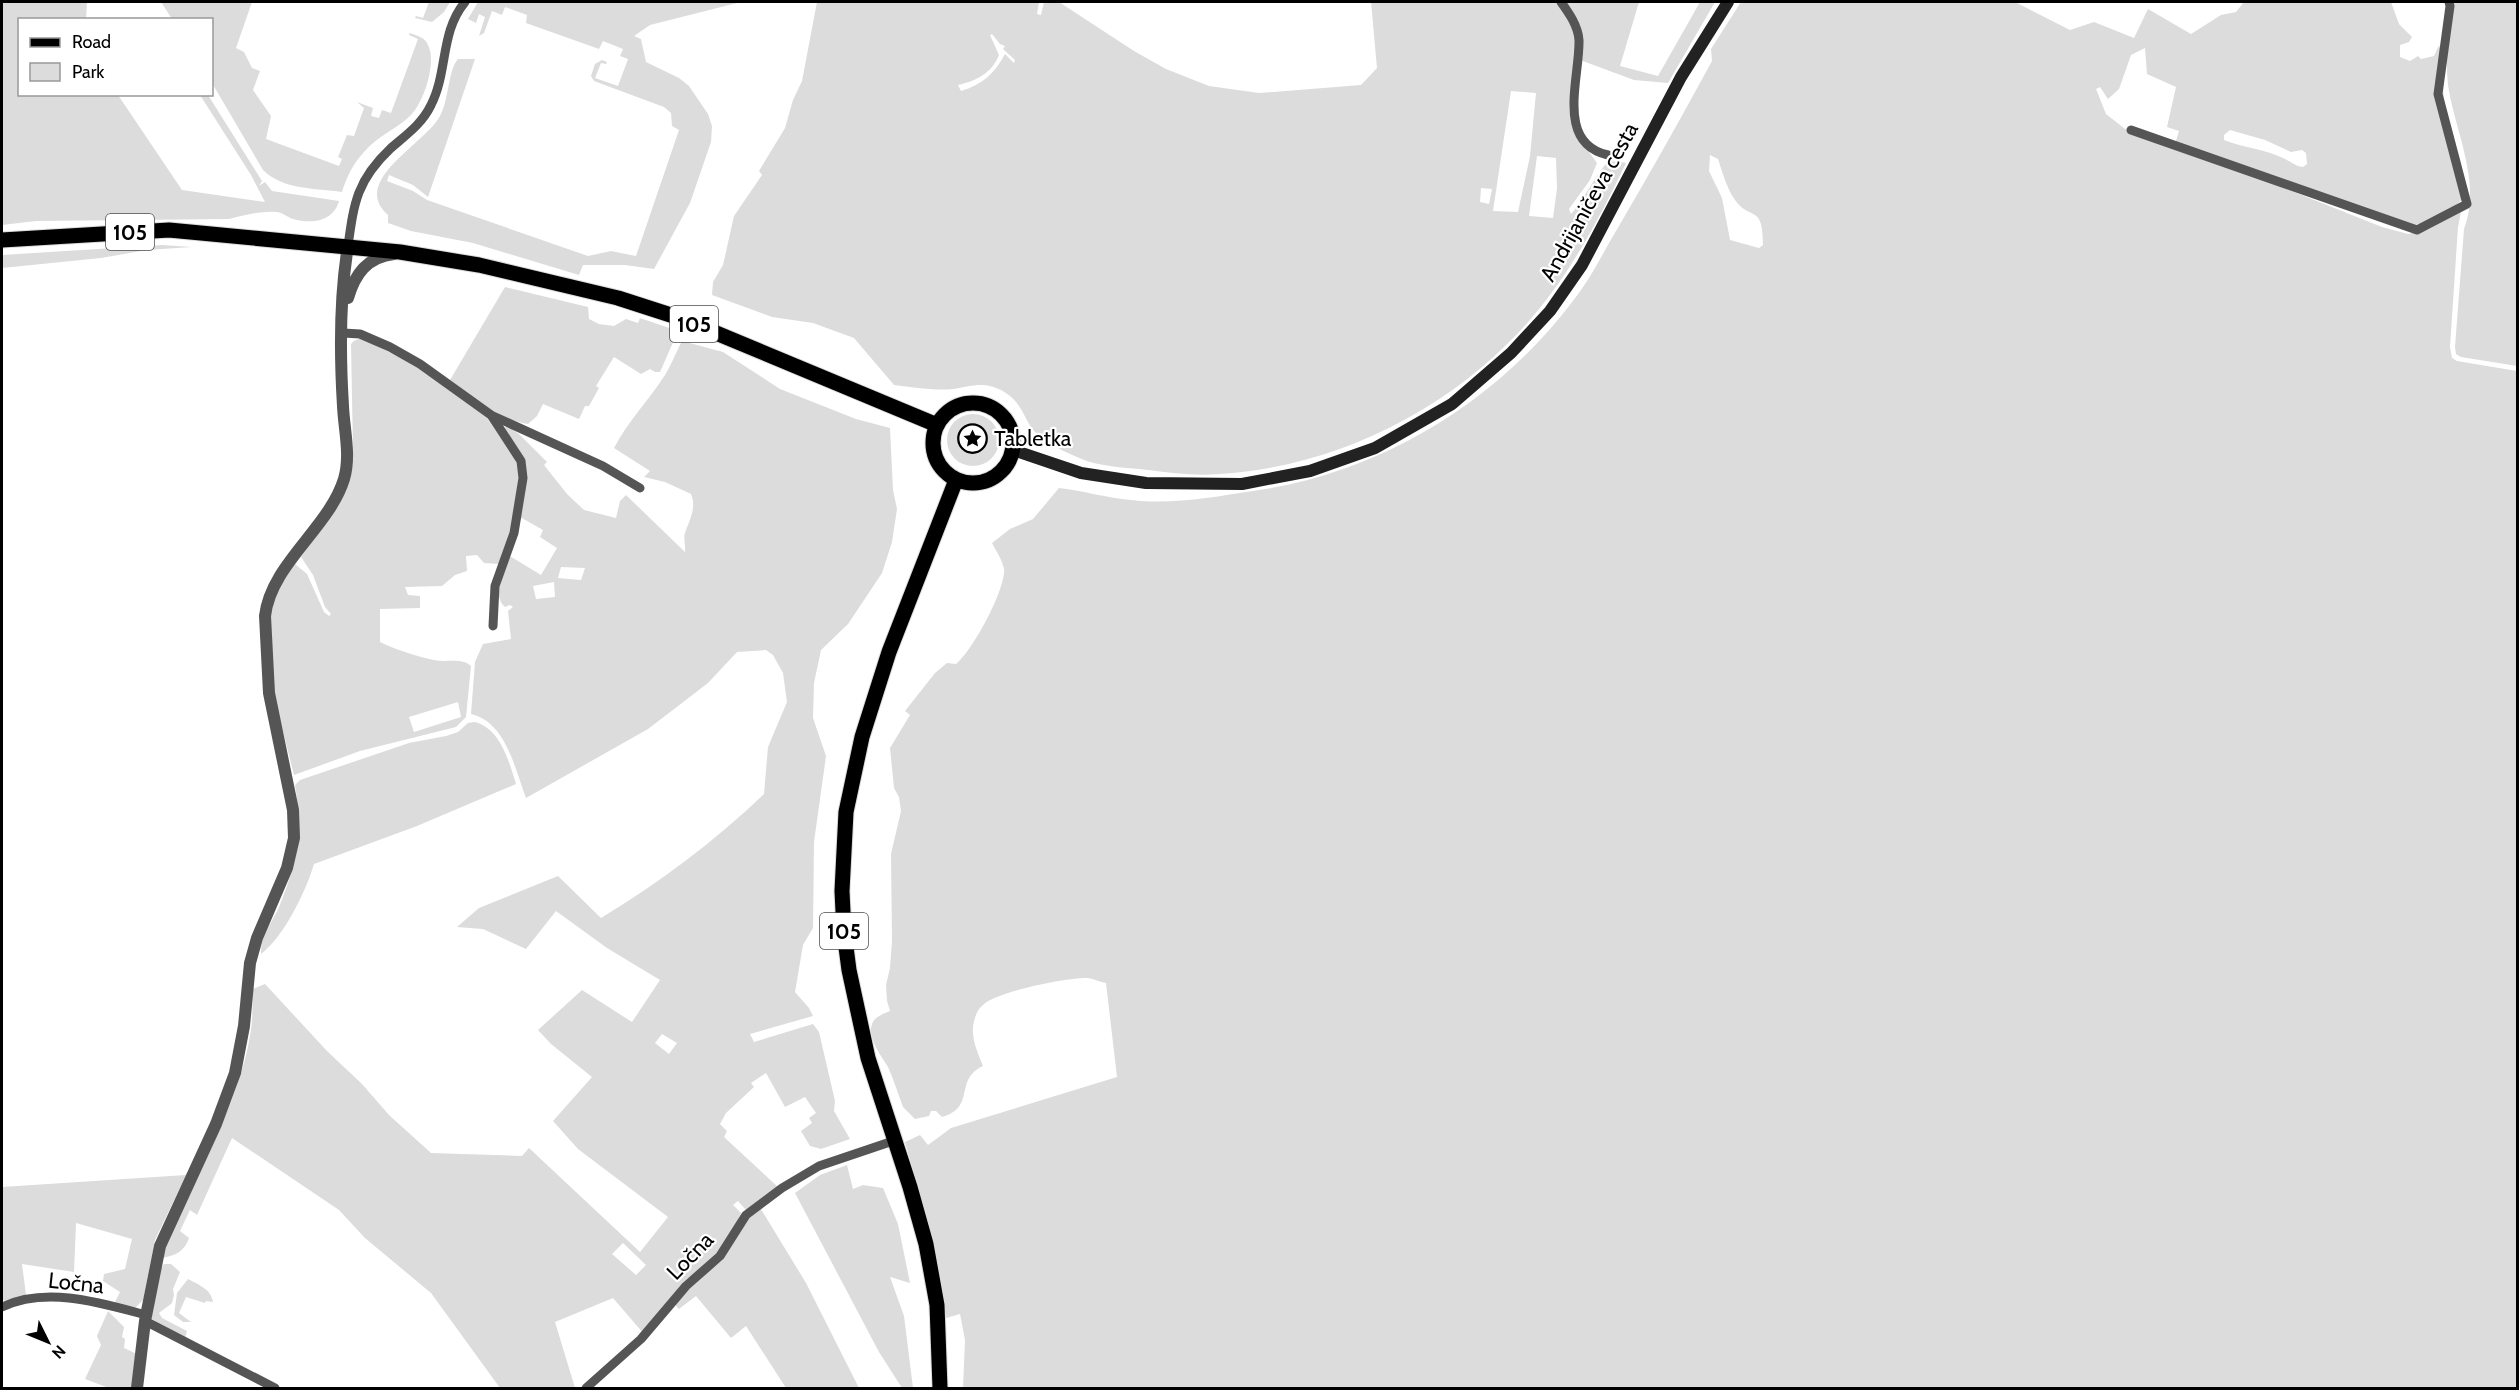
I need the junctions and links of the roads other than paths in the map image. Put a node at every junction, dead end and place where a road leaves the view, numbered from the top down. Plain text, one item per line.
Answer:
1 (465, 2) edge
2 (1562, 2) edge
3 (1728, 2) edge
4 (2449, 2) edge
5 (2131, 130) dead end
6 (1608, 155) dead end
7 (2, 240) edge
8 (348, 246) junction
9 (440, 258) junction
10 (343, 314) junction
11 (343, 333) junction
12 (490, 415) junction
13 (937, 425) junction
14 (1013, 450) junction
15 (956, 480) junction
16 (640, 488) dead end
17 (493, 626) dead end
18 (896, 1140) junction
19 (2, 1307) edge
20 (146, 1318) junction
21 (137, 1389) edge
22 (275, 1389) edge
23 (586, 1389) edge
24 (940, 1389) edge

1 - 8 street
2 - 6 street
3 - 14 main road, Andrijaničeva cesta
4 - 5 street
7 - 8 main road, 105
8 - 9 main road, 105
8 - 10 street
9 - 10 street
9 - 13 main road, 105
10 - 11 street
11 - 12 street
11 - 20 street
12 - 16 street
12 - 17 street
13 - 14 main road
13 - 15 main road
14 - 15 main road
15 - 18 main road, 105
18 - 23 street, Ločna
18 - 24 main road, 105
19 - 20 street, Ločna
20 - 21 street
20 - 22 street, Ločna

